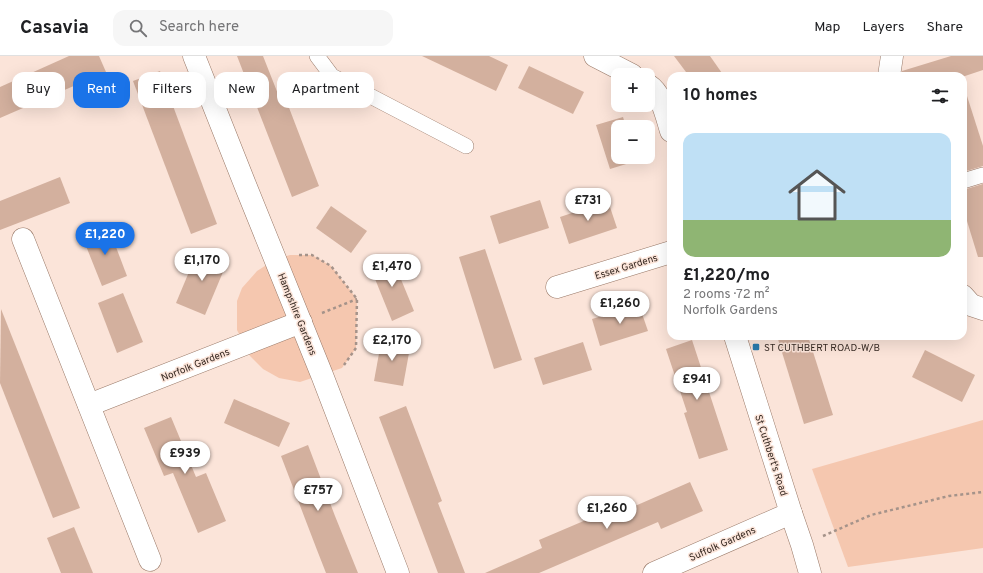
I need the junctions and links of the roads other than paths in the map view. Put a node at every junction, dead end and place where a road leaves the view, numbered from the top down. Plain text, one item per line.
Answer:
1 (194, 56) edge
2 (317, 56) edge
3 (596, 56) edge
4 (892, 56) edge
5 (619, 68) edge
6 (890, 72) edge
7 (655, 91) edge
8 (667, 119) edge
9 (466, 146) dead end
10 (983, 175) edge
11 (967, 181) edge
12 (23, 239) dead end
13 (667, 253) edge
14 (557, 286) dead end
15 (967, 300) edge
16 (983, 308) edge
17 (301, 322) junction
18 (736, 340) edge
19 (89, 405) junction
20 (791, 513) junction
21 (150, 560) dead end
22 (398, 573) edge
23 (654, 573) edge
24 (810, 573) edge

1 - 17 street, Hampshire Gardens
2 - 9 lane
3 - 5 street
4 - 6 street
7 - 8 street
10 - 11 lane
12 - 19 street
13 - 14 street, Essex Gardens
15 - 16 street
17 - 19 street, Norfolk Gardens
17 - 22 street, Hampshire Gardens
18 - 20 street, St Cuthbert's Road
19 - 21 street
20 - 23 street, Suffolk Gardens
20 - 24 street, St Cuthbert's Road

